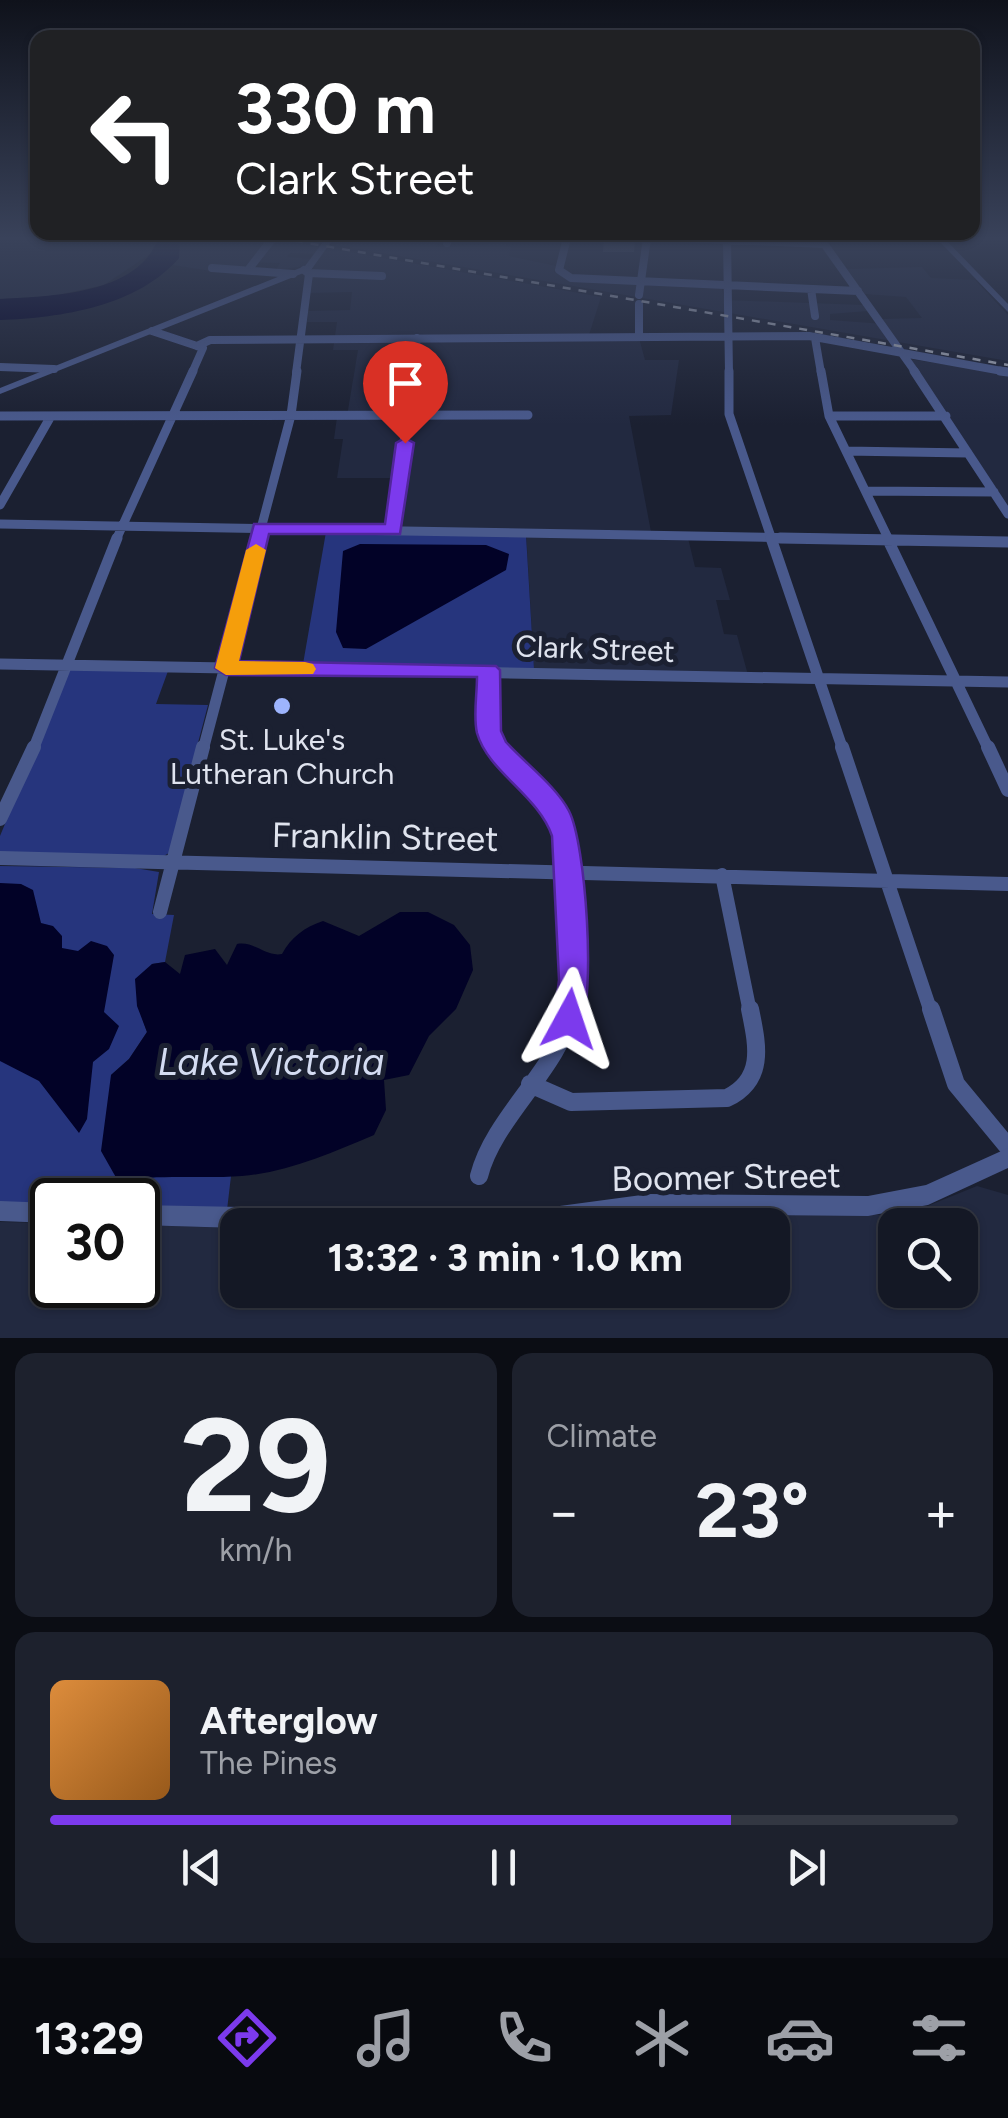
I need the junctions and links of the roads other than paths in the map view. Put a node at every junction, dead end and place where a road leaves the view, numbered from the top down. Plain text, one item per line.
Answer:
1 (231, 300) edge
2 (302, 300) edge
3 (639, 300) edge
4 (727, 300) edge
5 (813, 300) edge
6 (864, 300) edge
7 (816, 316) dead end
8 (152, 332) junction
9 (639, 336) junction
10 (726, 336) junction
11 (417, 338) junction
12 (814, 338) junction
13 (302, 339) junction
14 (197, 346) junction
15 (900, 352) junction
16 (0, 367) edge
17 (54, 370) junction
18 (1008, 372) edge
19 (0, 391) edge
20 (171, 415) junction
21 (291, 415) junction
22 (408, 415) junction
23 (528, 415) dead end
24 (0, 416) edge
25 (51, 416) junction
26 (829, 416) junction
27 (946, 416) junction
28 (846, 452) junction
29 (968, 453) junction
30 (866, 492) junction
31 (994, 492) junction
32 (0, 504) edge
33 (1008, 514) edge
34 (0, 524) edge
35 (122, 526) junction
36 (261, 528) junction
37 (394, 530) junction
38 (771, 537) junction
39 (891, 540) junction
40 (1008, 542) edge
41 (0, 664) edge
42 (65, 665) junction
43 (226, 668) junction
44 (488, 670) junction
45 (820, 679) junction
46 (956, 681) junction
47 (1008, 682) edge
48 (1008, 790) edge
49 (0, 820) edge
50 (0, 858) edge
51 (174, 863) junction
52 (565, 870) junction
53 (722, 875) junction
54 (887, 880) junction
55 (1008, 884) edge
56 (160, 912) dead end
57 (530, 1084) junction
58 (1008, 1147) edge
59 (1008, 1158) edge
60 (479, 1176) dead end
61 (0, 1211) edge
62 (30, 1212) edge
63 (160, 1215) edge

1 - 8 street
2 - 13 street
3 - 9 street
4 - 10 street
5 - 7 street
6 - 15 street
8 - 14 street
8 - 17 street
9 - 10 street
9 - 11 street
10 - 12 street
10 - 38 street
11 - 13 street
11 - 22 street
12 - 15 street
12 - 26 street
13 - 14 street
13 - 21 street
14 - 20 street
15 - 18 street
15 - 27 street
16 - 17 street
17 - 19 street
20 - 21 street
20 - 25 street
20 - 35 street
21 - 22 street
21 - 36 street
22 - 23 street
22 - 37 street
24 - 25 street
25 - 32 street
26 - 27 street
26 - 28 street
27 - 29 street
28 - 29 street
28 - 30 street
29 - 31 street
30 - 31 street
30 - 39 street
31 - 33 street
34 - 35 street
35 - 36 street
35 - 42 street
36 - 37 street
36 - 43 street
37 - 38 street
38 - 39 street
38 - 45 street
39 - 40 street
39 - 46 street
41 - 42 street, Clark Street
42 - 43 street, Clark Street
42 - 49 street
43 - 44 street, Clark Street
43 - 51 street
44 - 45 street, Clark Street
44 - 52 street
45 - 46 street, Clark Street
45 - 54 street
46 - 47 street, Clark Street
46 - 48 street
50 - 51 street, Franklin Street
51 - 52 street, Franklin Street
51 - 56 street
52 - 53 street, Franklin Street
52 - 57 street
53 - 54 street, Franklin Street
53 - 57 street
54 - 55 street, Franklin Street
54 - 58 street
57 - 60 street
59 - 63 street, Boomer Street
61 - 62 street

